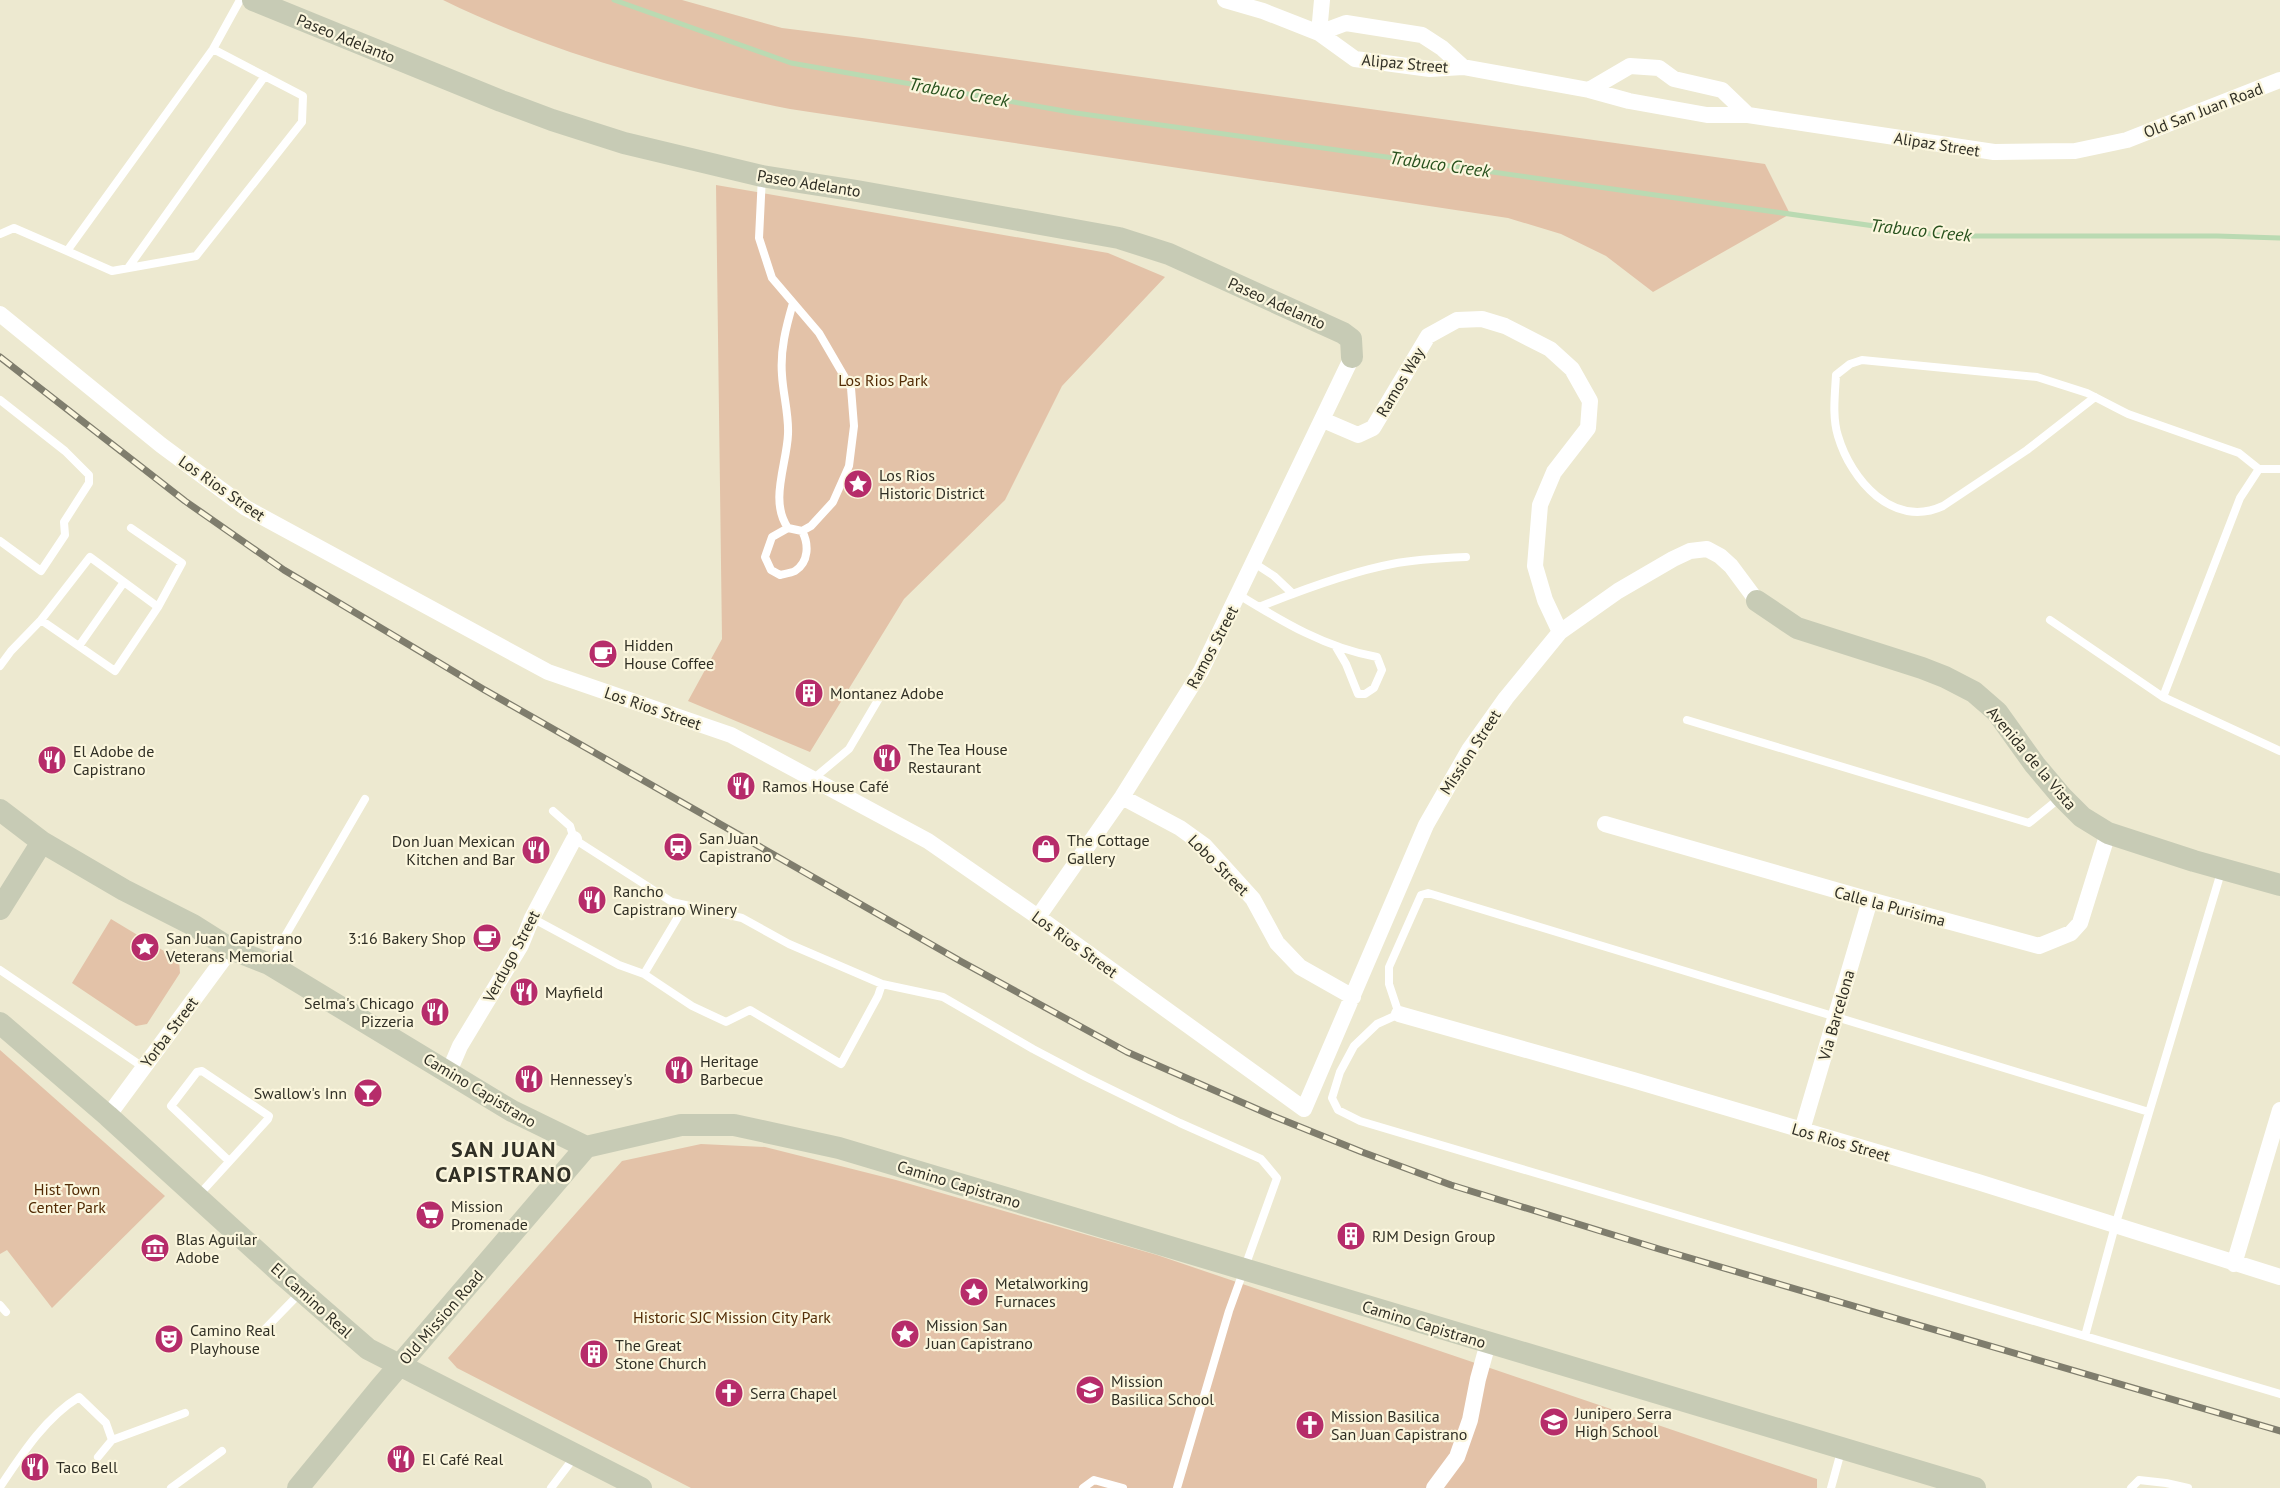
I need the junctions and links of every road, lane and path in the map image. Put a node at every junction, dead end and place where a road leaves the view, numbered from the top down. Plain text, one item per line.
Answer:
1 (240, 0) edge
2 (1225, 0) edge
3 (1322, 0) edge
4 (266, 3) edge
5 (1318, 33) junction
6 (213, 49) junction
7 (1462, 67) junction
8 (265, 76) junction
9 (2280, 80) edge
10 (1589, 90) junction
11 (1748, 115) junction
12 (2127, 140) joint
13 (762, 176) junction
14 (0, 234) edge
15 (67, 251) junction
16 (128, 268) junction
17 (793, 303) junction
18 (0, 314) edge
19 (1352, 357) joint
20 (2095, 397) junction
21 (0, 400) edge
22 (1323, 420) junction
23 (2259, 469) junction
24 (2280, 469) edge
25 (131, 528) dead end
26 (788, 528) junction
27 (802, 531) junction
28 (0, 541) edge
29 (1466, 557) dead end
30 (1254, 563) junction
31 (124, 582) junction
32 (1293, 594) junction
33 (1239, 595) junction
34 (1757, 601) joint
35 (159, 607) junction
36 (1259, 607) junction
37 (41, 620) junction
38 (2050, 620) dead end
39 (1560, 632) junction
40 (79, 646) junction
41 (1336, 647) junction
42 (0, 666) edge
43 (2163, 697) junction
44 (878, 700) dead end
45 (1687, 720) dead end
46 (2280, 751) edge
47 (813, 779) junction
48 (1122, 797) junction
49 (2062, 797) junction
50 (364, 799) dead end
51 (0, 810) edge
52 (553, 811) dead end
53 (1605, 824) dead end
54 (2108, 833) junction
55 (574, 839) junction
56 (42, 842) junction
57 (2222, 869) junction
58 (2280, 885) edge
59 (1870, 900) junction
60 (672, 902) junction
61 (0, 909) edge
62 (1038, 917) junction
63 (532, 918) junction
64 (231, 949) junction
65 (269, 964) junction
66 (0, 970) edge
67 (644, 974) junction
68 (882, 984) junction
69 (1353, 997) junction
70 (1399, 1014) junction
71 (1835, 1018) junction
72 (0, 1023) edge
73 (144, 1067) junction
74 (447, 1074) junction
75 (1304, 1109) joint
76 (2280, 1110) edge
77 (2149, 1112) junction
78 (108, 1116) junction
79 (1802, 1130) junction
80 (586, 1147) junction
81 (230, 1161) junction
82 (197, 1197) junction
83 (2115, 1226) junction
84 (2234, 1264) junction
85 (1245, 1269) junction
86 (2280, 1277) edge
87 (302, 1292) junction
88 (264, 1330) dead end
89 (2085, 1336) junction
90 (1488, 1343) junction
91 (400, 1365) junction
92 (2280, 1394) edge
93 (185, 1413) dead end
94 (112, 1440) junction
95 (1842, 1448) junction
96 (222, 1451) dead end
97 (576, 1455) junction
98 (98, 1457) dead end
99 (0, 1487) edge
100 (171, 1488) edge
101 (298, 1488) edge
102 (551, 1488) edge
103 (641, 1488) edge
104 (1083, 1488) edge
105 (1123, 1488) edge
106 (1177, 1488) edge
107 (1434, 1488) edge
108 (1831, 1488) edge
109 (1974, 1488) edge
110 (2131, 1488) edge
111 (2188, 1488) edge

1 - 6 lane
2 - 5 street, Alipaz Street
3 - 5 street
4 - 13 street, Paseo Adelanto
5 - 7 street, Alipaz Street
5 - 7 street, Alipaz Street
6 - 8 lane
6 - 15 lane
7 - 10 street, Alipaz Street
8 - 16 lane
8 - 16 lane
9 - 12 street, Old San Juan Road
10 - 11 street, Alipaz Street
10 - 11 street
11 - 12 street, Alipaz Street
13 - 17 lane
13 - 19 street, Paseo Adelanto
14 - 15 lane
15 - 16 lane
17 - 26 lane
17 - 27 lane
18 - 47 street, Los Rios Street
19 - 22 street, Ramos Street
20 - 20 lane
20 - 23 lane
21 - 28 lane
22 - 30 street, Ramos Street
22 - 39 street, Ramos Way
23 - 24 lane
23 - 43 lane
25 - 35 lane
26 - 27 lane
26 - 27 lane
29 - 32 lane
30 - 32 lane
30 - 33 street, Ramos Street
31 - 35 lane
31 - 37 lane
31 - 40 lane
32 - 36 lane
33 - 36 lane
33 - 48 street, Ramos Street
34 - 39 street, Mission Street
34 - 49 street, Avenida de la Vista
35 - 40 lane
36 - 41 lane
37 - 40 lane
37 - 42 lane
38 - 43 lane
39 - 69 street, Mission Street
41 - 41 lane
43 - 46 lane
44 - 47 lane
45 - 49 lane
47 - 62 street, Los Rios Street
48 - 62 street, Ramos Street
48 - 69 street, Lobo Street
49 - 54 street, Avenida de la Vista
50 - 65 lane
51 - 56 street, Camino Capistrano
52 - 55 lane
53 - 59 street, Calle la Purisima
54 - 57 street, Avenida de la Vista
54 - 59 street, Calle la Purisima
55 - 60 lane
55 - 63 street, Verdugo Street
56 - 61 street
56 - 64 street, Camino Capistrano
57 - 58 street, Avenida de la Vista
57 - 77 lane
59 - 71 street, Via Barcelona
60 - 67 lane
60 - 68 lane
62 - 75 street, Los Rios Street
63 - 67 lane
63 - 74 street, Verdugo Street
64 - 65 street, Camino Capistrano
64 - 73 street, Yorba Street
65 - 74 street, Camino Capistrano
66 - 73 lane
67 - 68 lane
68 - 85 lane
69 - 75 street, Mission Street
70 - 71 lane
70 - 79 street, Los Rios Street
70 - 89 lane
71 - 77 lane
71 - 79 street, Via Barcelona
72 - 78 street, El Camino Real
73 - 78 street, Yorba Street
74 - 80 street, Camino Capistrano
76 - 84 street
77 - 83 lane
78 - 82 street, El Camino Real
79 - 83 street, Los Rios Street
80 - 85 street, Camino Capistrano
80 - 91 street, Old Mission Road
81 - 81 lane
81 - 82 lane
82 - 87 street, El Camino Real
83 - 84 street, Los Rios Street
83 - 89 lane
84 - 86 street, Los Rios Street
85 - 90 street, Camino Capistrano
85 - 106 lane
87 - 88 lane
87 - 91 street, El Camino Real
89 - 92 lane
90 - 95 street, Camino Capistrano
90 - 107 street
91 - 97 street, El Camino Real
91 - 101 street, Old Mission Road
93 - 94 lane
94 - 98 lane
94 - 99 lane
95 - 108 lane
95 - 109 street, Camino Capistrano
96 - 100 lane
97 - 102 lane
97 - 103 street, El Camino Real
104 - 105 lane
110 - 111 lane

